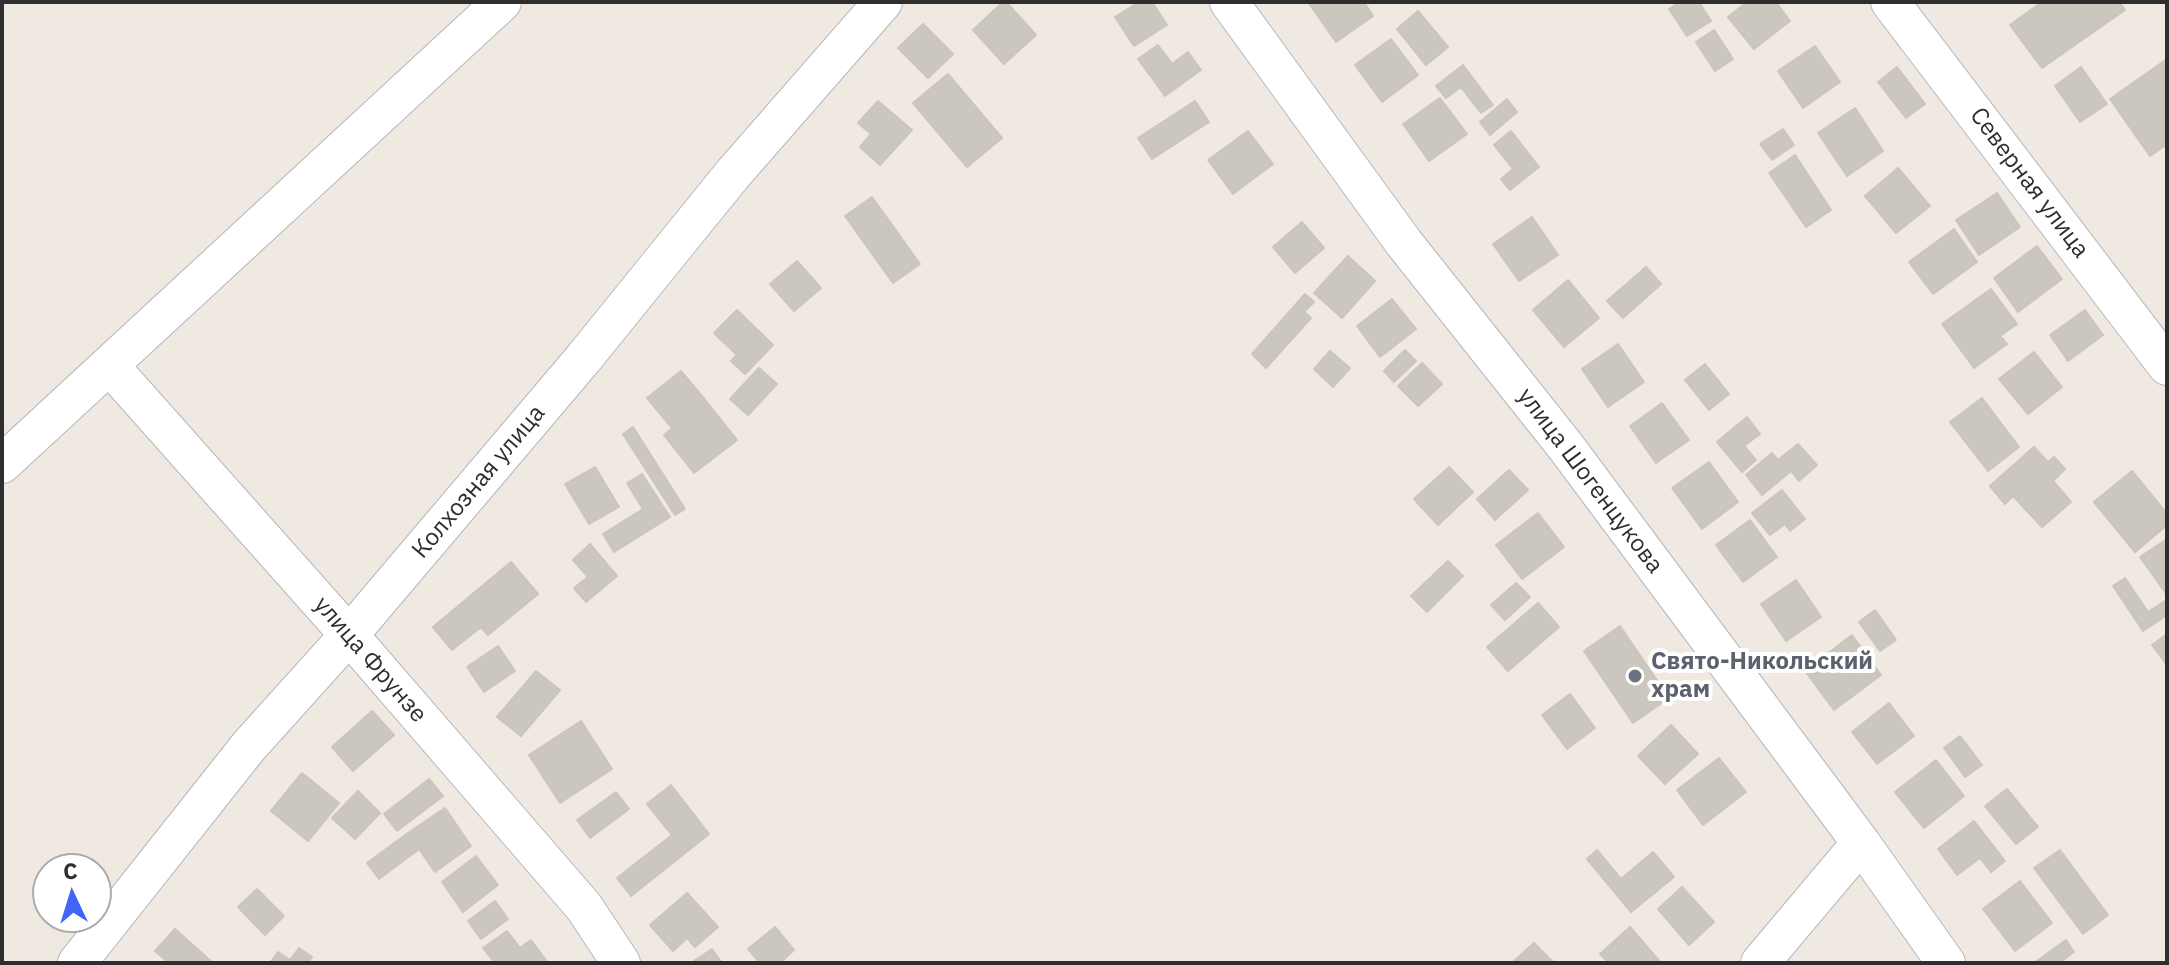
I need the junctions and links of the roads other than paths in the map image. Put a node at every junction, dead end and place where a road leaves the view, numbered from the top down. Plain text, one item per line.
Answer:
1 (502, 2) edge
2 (883, 2) edge
3 (1229, 2) edge
4 (1890, 2) edge
5 (109, 365) junction
6 (2167, 366) edge
7 (2, 464) edge
8 (349, 635) junction
9 (1861, 843) junction
10 (77, 963) edge
11 (621, 963) edge
12 (1760, 963) edge
13 (1946, 963) edge

1 - 5 street
2 - 8 street, Колхозная улица
3 - 9 street, улица Шогенцукова
4 - 6 street, Северная улица
5 - 7 street
5 - 8 street, улица Фрунзе
8 - 10 street, Колхозная улица
8 - 11 street, улица Фрунзе
9 - 12 street
9 - 13 street, улица Шогенцукова

